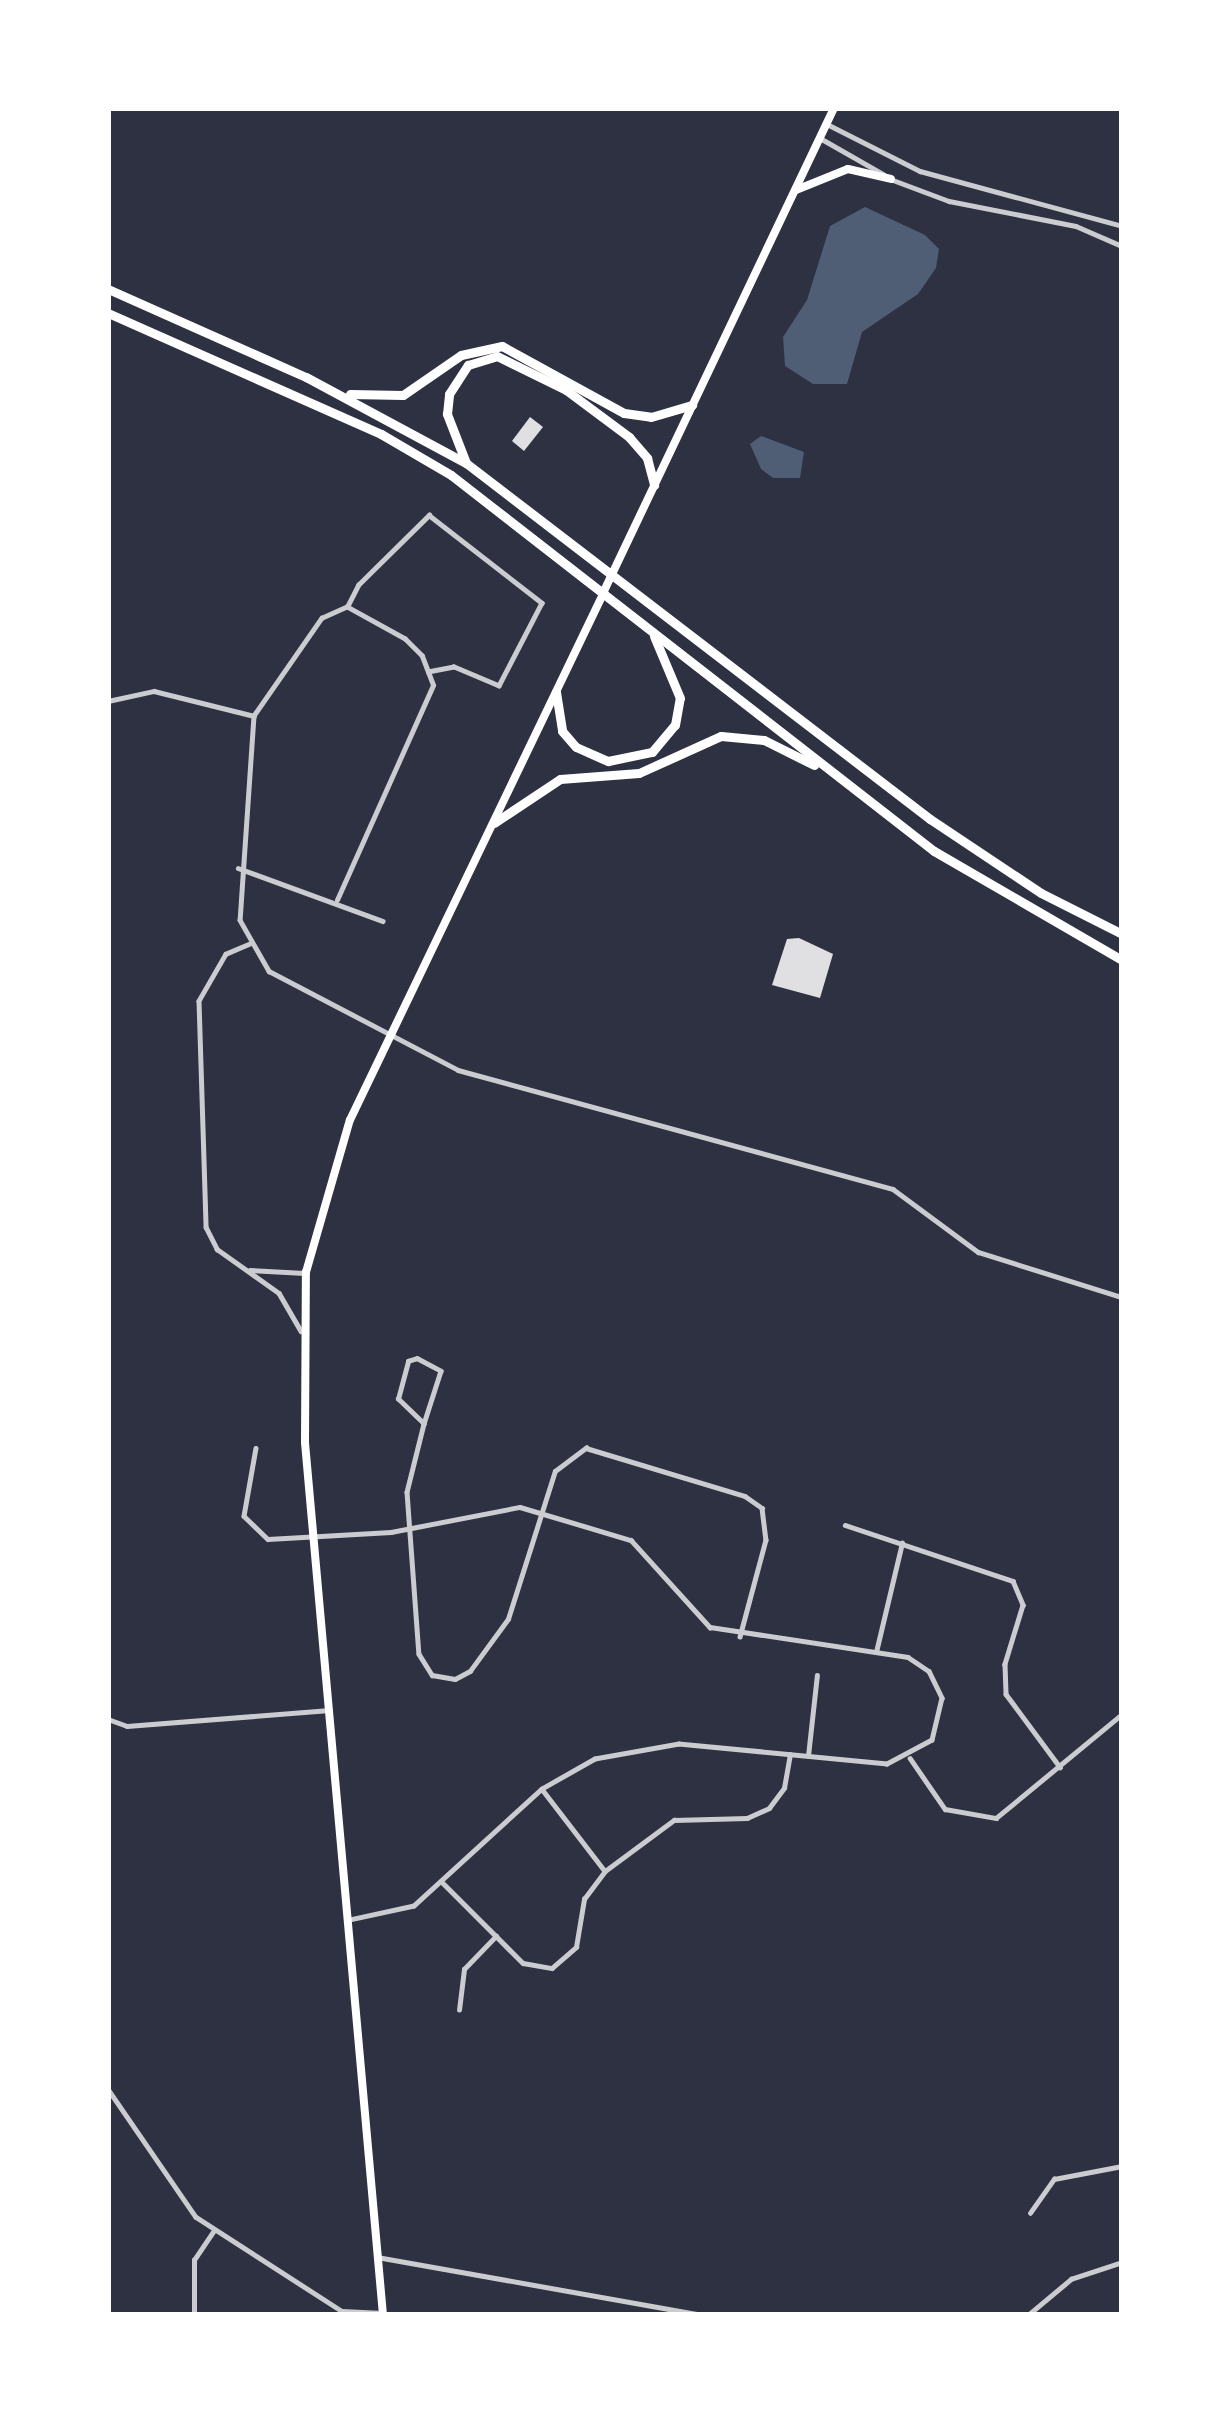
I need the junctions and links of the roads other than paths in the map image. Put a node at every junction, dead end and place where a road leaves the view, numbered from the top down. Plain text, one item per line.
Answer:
1 (834, 108) edge
2 (827, 124) junction
3 (820, 138) junction
4 (890, 179) junction
5 (794, 190) junction
6 (1122, 226) edge
7 (1122, 246) edge
8 (108, 289) edge
9 (108, 313) edge
10 (332, 391) junction
11 (692, 404) junction
12 (466, 463) junction
13 (655, 484) junction
14 (613, 573) junction
15 (604, 591) junction
16 (347, 608) junction
17 (639, 618) junction
18 (428, 673) junction
19 (556, 692) junction
20 (108, 701) edge
21 (254, 716) junction
22 (861, 796) junction
23 (494, 823) junction
24 (238, 868) junction
25 (337, 900) junction
26 (383, 921) dead end
27 (1122, 934) edge
28 (250, 944) junction
29 (1122, 960) edge
30 (389, 1035) junction
31 (239, 1266) junction
32 (306, 1272) junction
33 (1122, 1297) edge
34 (301, 1331) junction
35 (424, 1424) junction
36 (256, 1448) dead end
37 (542, 1512) junction
38 (845, 1525) dead end
39 (410, 1529) junction
40 (317, 1540) junction
41 (902, 1544) junction
42 (740, 1637) junction
43 (876, 1652) junction
44 (817, 1675) dead end
45 (329, 1710) junction
46 (1122, 1714) edge
47 (108, 1719) edge
48 (790, 1755) junction
49 (808, 1756) junction
50 (910, 1758) junction
51 (1060, 1767) junction
52 (542, 1789) junction
53 (604, 1870) junction
54 (443, 1883) junction
55 (350, 1920) junction
56 (496, 1936) junction
57 (459, 2010) dead end
58 (108, 2089) edge
59 (1122, 2166) edge
60 (1030, 2213) dead end
61 (214, 2230) junction
62 (377, 2257) junction
63 (1122, 2262) edge
64 (383, 2314) edge
65 (1030, 2314) edge
66 (194, 2315) edge
67 (702, 2315) edge

1 - 2 main road
2 - 3 main road
2 - 6 street
3 - 4 street
3 - 5 main road
4 - 5 main road
4 - 7 street
5 - 11 main road
8 - 10 highway
9 - 15 highway
10 - 11 highway
10 - 12 highway
11 - 13 main road
12 - 13 highway
12 - 14 highway
13 - 14 main road
14 - 15 main road
14 - 27 highway
15 - 17 highway
15 - 19 main road
16 - 18 street
16 - 18 street
16 - 21 street
17 - 19 highway
17 - 22 highway
18 - 25 street
19 - 23 main road
20 - 21 street
21 - 24 street
22 - 23 highway
22 - 29 highway
23 - 30 main road
24 - 25 street
24 - 28 street
25 - 26 street
28 - 30 street
28 - 31 street
30 - 32 main road
30 - 33 street
31 - 32 street
31 - 34 street
32 - 34 main road
34 - 40 main road
35 - 35 street
35 - 39 street
36 - 40 street
37 - 39 street
37 - 39 street
37 - 42 street
37 - 42 street
38 - 41 street
39 - 40 street
40 - 45 main road
41 - 43 street
41 - 51 street
42 - 43 street
43 - 50 street
44 - 49 street
45 - 47 street
45 - 55 main road
46 - 51 street
48 - 49 street
48 - 52 street
48 - 53 street
49 - 50 street
50 - 51 street
52 - 53 street
52 - 54 street
53 - 56 street
54 - 55 street
54 - 56 street
55 - 62 main road
56 - 57 street
58 - 61 street
59 - 60 street
61 - 64 street
61 - 66 street
62 - 64 main road
62 - 67 street
63 - 65 street

